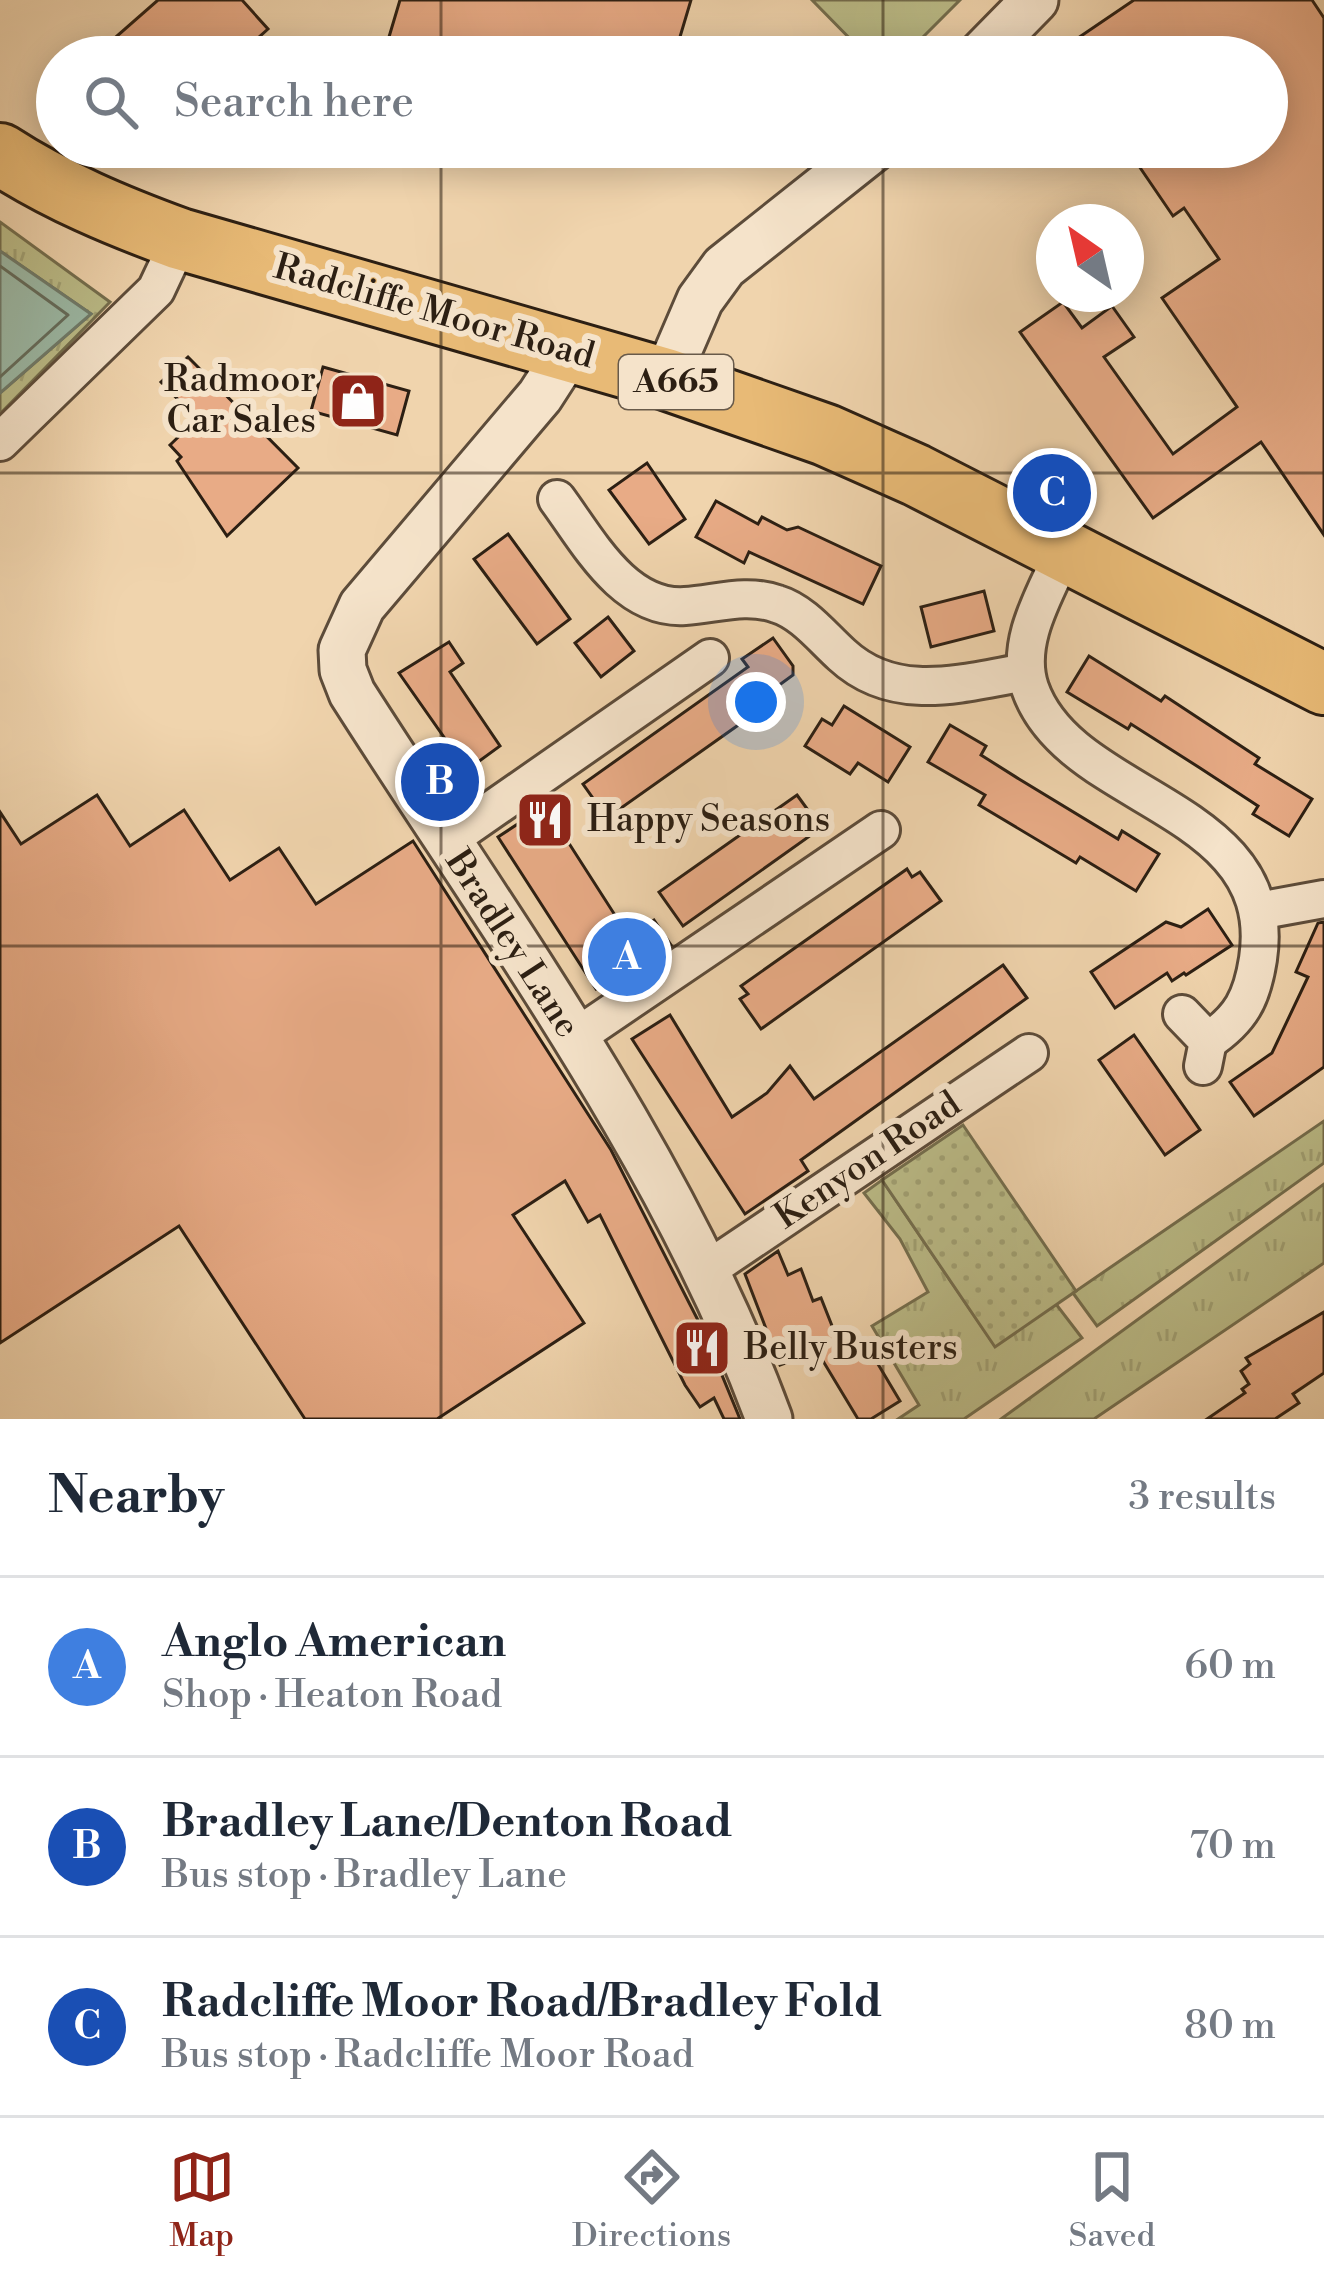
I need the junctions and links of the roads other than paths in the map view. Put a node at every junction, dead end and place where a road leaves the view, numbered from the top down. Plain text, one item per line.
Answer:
1 (1036, 0) edge
2 (1000, 36) edge
3 (0, 154) edge
4 (849, 168) edge
5 (180, 239) junction
6 (547, 344) junction
7 (666, 379) junction
8 (0, 442) edge
9 (557, 499) dead end
10 (1065, 549) junction
11 (710, 658) dead end
12 (1026, 672) junction
13 (1324, 684) edge
14 (880, 830) dead end
15 (447, 841) junction
16 (1324, 899) edge
17 (1258, 911) junction
18 (1182, 1014) dead end
19 (573, 1039) junction
20 (1029, 1053) dead end
21 (707, 1270) junction
22 (769, 1419) edge

1 - 2 street
3 - 5 main road, Radcliffe Moor Road / A665
4 - 7 street
5 - 6 main road, Radcliffe Moor Road / A665
5 - 8 street
6 - 7 main road, Radcliffe Moor Road / A665
6 - 15 street, Bradley Lane
7 - 10 main road, Radcliffe Moor Road / A665
9 - 12 street
10 - 12 street
10 - 13 main road, Radcliffe Moor Road / A665
11 - 15 street
12 - 17 street
14 - 19 street
15 - 19 street, Bradley Lane
16 - 17 street
17 - 18 street
19 - 21 street, Bradley Lane
20 - 21 street, Kenyon Road
21 - 22 street, Bradley Lane

